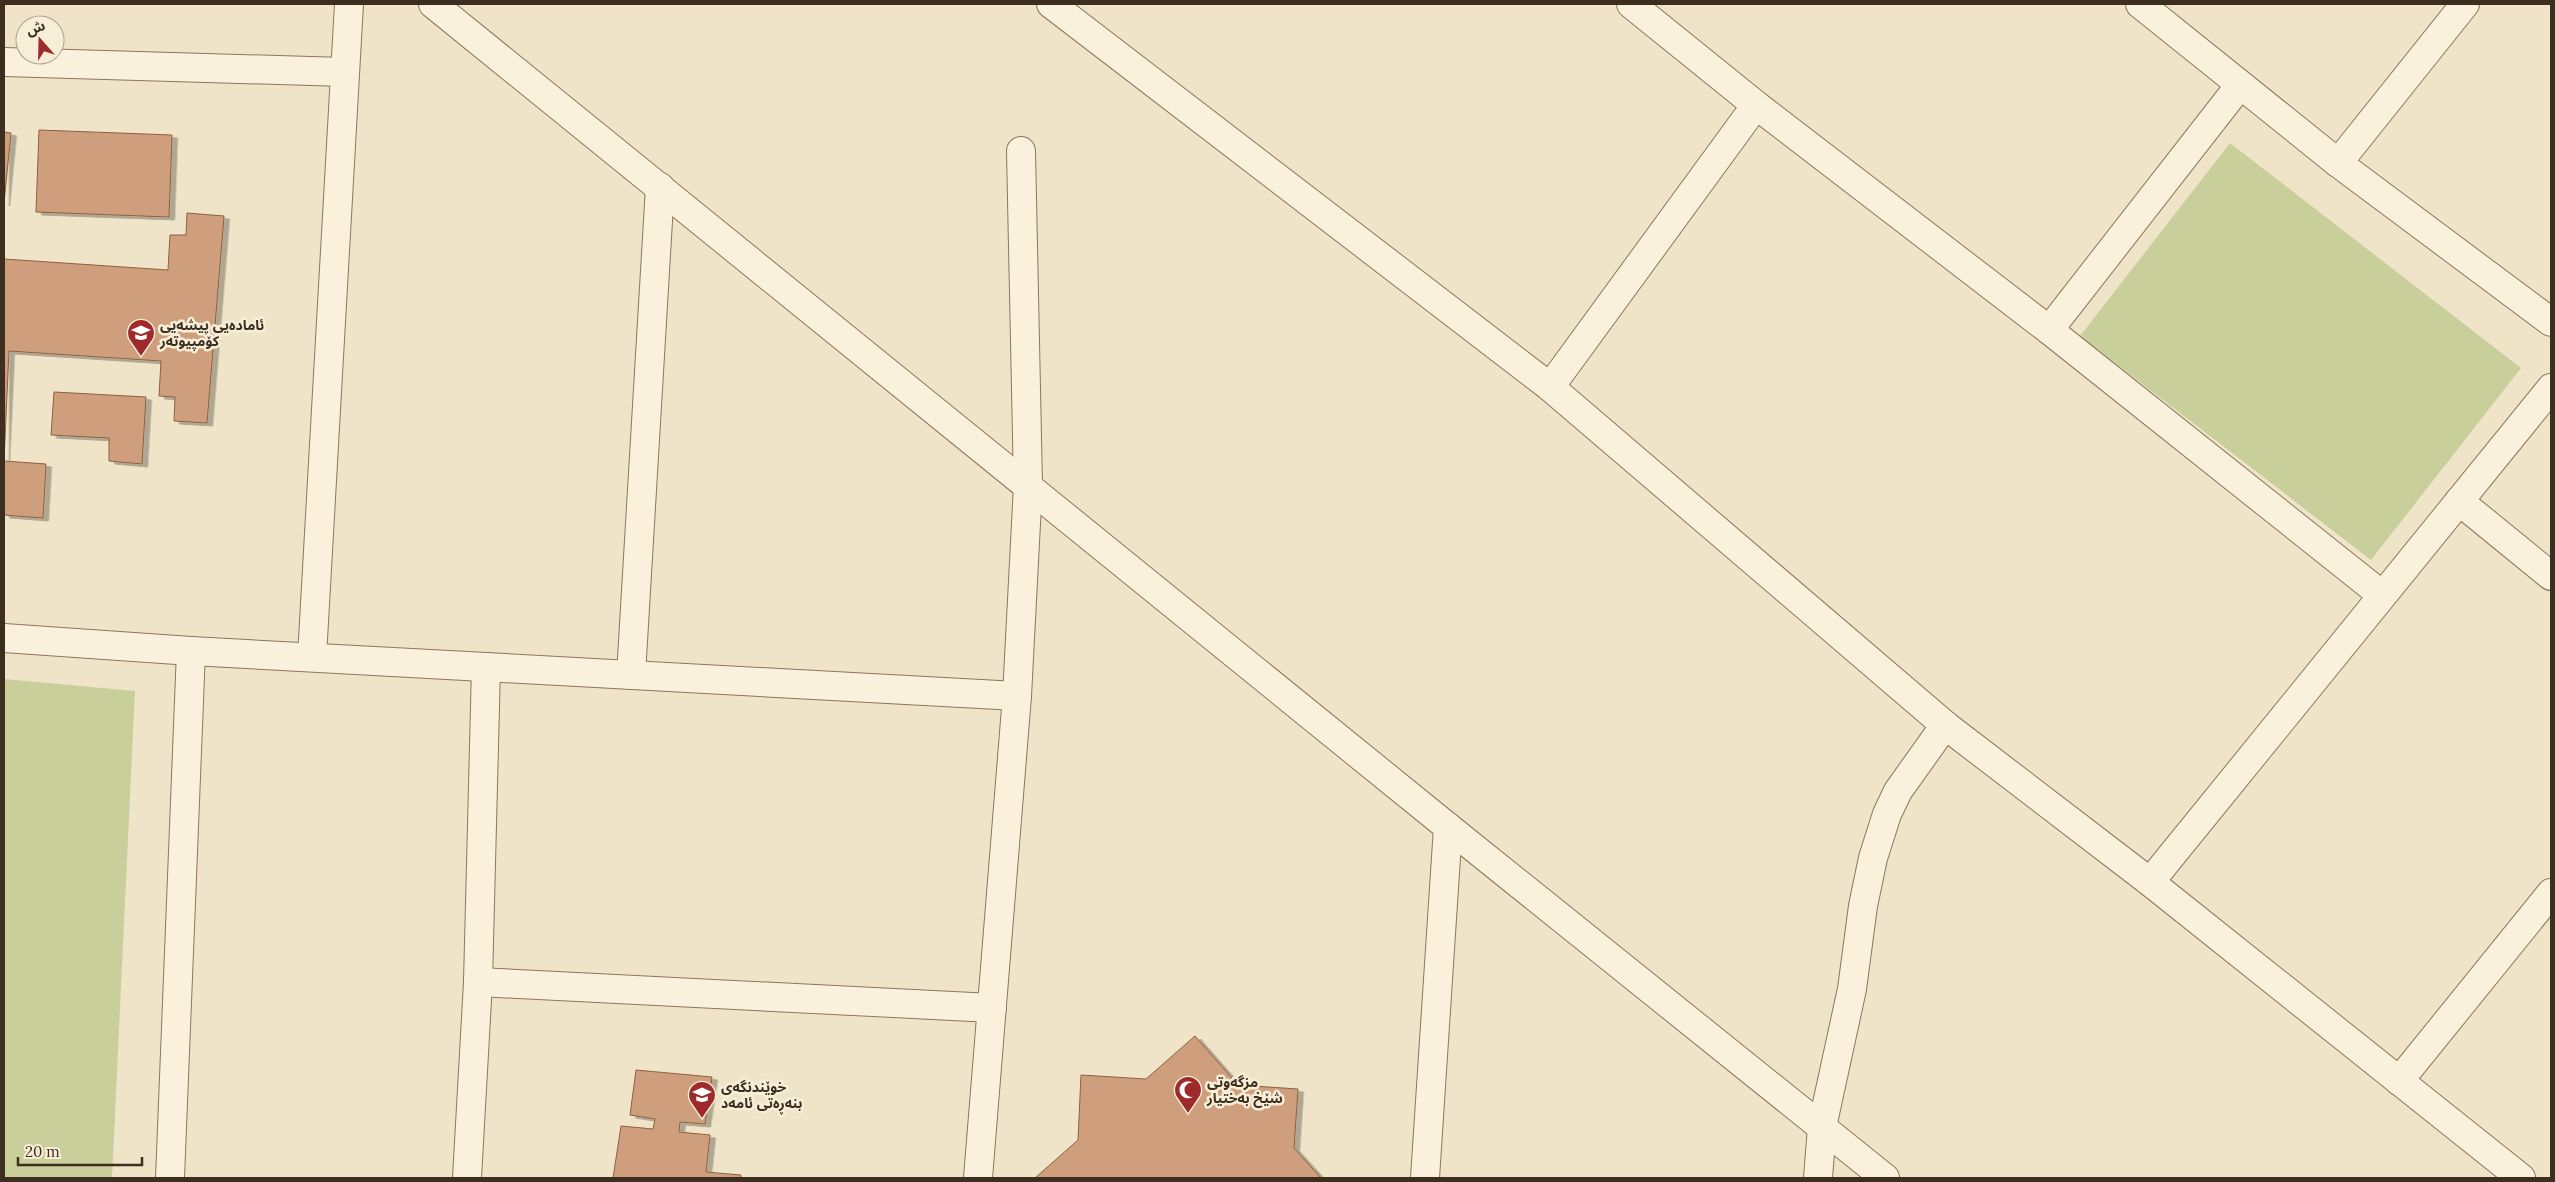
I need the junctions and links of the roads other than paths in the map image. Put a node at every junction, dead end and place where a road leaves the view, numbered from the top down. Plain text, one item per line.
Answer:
1 (349, 4) edge
2 (433, 4) edge
3 (1051, 4) edge
4 (1631, 4) edge
5 (2140, 4) edge
6 (2465, 4) edge
7 (4, 62) edge
8 (344, 72) junction
9 (2240, 85) junction
10 (1756, 105) junction
11 (1021, 151) dead end
12 (2338, 163) junction
13 (660, 187) junction
14 (2551, 322) edge
15 (2049, 330) junction
16 (1550, 387) junction
17 (2551, 388) edge
18 (1028, 485) junction
19 (2459, 501) junction
20 (2551, 576) edge
21 (2382, 596) junction
22 (4, 638) edge
23 (190, 651) junction
24 (312, 657) junction
25 (486, 667) junction
26 (632, 675) junction
27 (1017, 696) junction
28 (1945, 725) junction
29 (1448, 827) junction
30 (2150, 882) junction
31 (2551, 894) edge
32 (478, 982) junction
33 (992, 1008) junction
34 (2399, 1081) junction
35 (1822, 1127) junction
36 (170, 1178) edge
37 (467, 1178) edge
38 (978, 1178) edge
39 (1425, 1178) edge
40 (1818, 1178) edge
41 (1885, 1178) edge
42 (2521, 1178) edge

1 - 8 street
2 - 13 street
3 - 16 street
4 - 10 street
5 - 9 street
6 - 12 street
7 - 8 street
8 - 24 street
9 - 12 street
9 - 15 street
10 - 15 street
10 - 16 street
11 - 18 street
12 - 14 street
13 - 18 street
13 - 26 street
15 - 21 street
16 - 28 street
17 - 19 street
18 - 27 street
18 - 29 street
19 - 20 street
19 - 21 street
21 - 30 street
22 - 23 street
23 - 24 street
23 - 36 street
24 - 25 street
25 - 26 street
25 - 32 street
26 - 27 street
27 - 33 street
28 - 30 street
28 - 35 street
29 - 35 street
29 - 39 street
30 - 34 street
31 - 34 street
32 - 33 street
32 - 37 street
33 - 38 street
34 - 42 street
35 - 40 street
35 - 41 street

